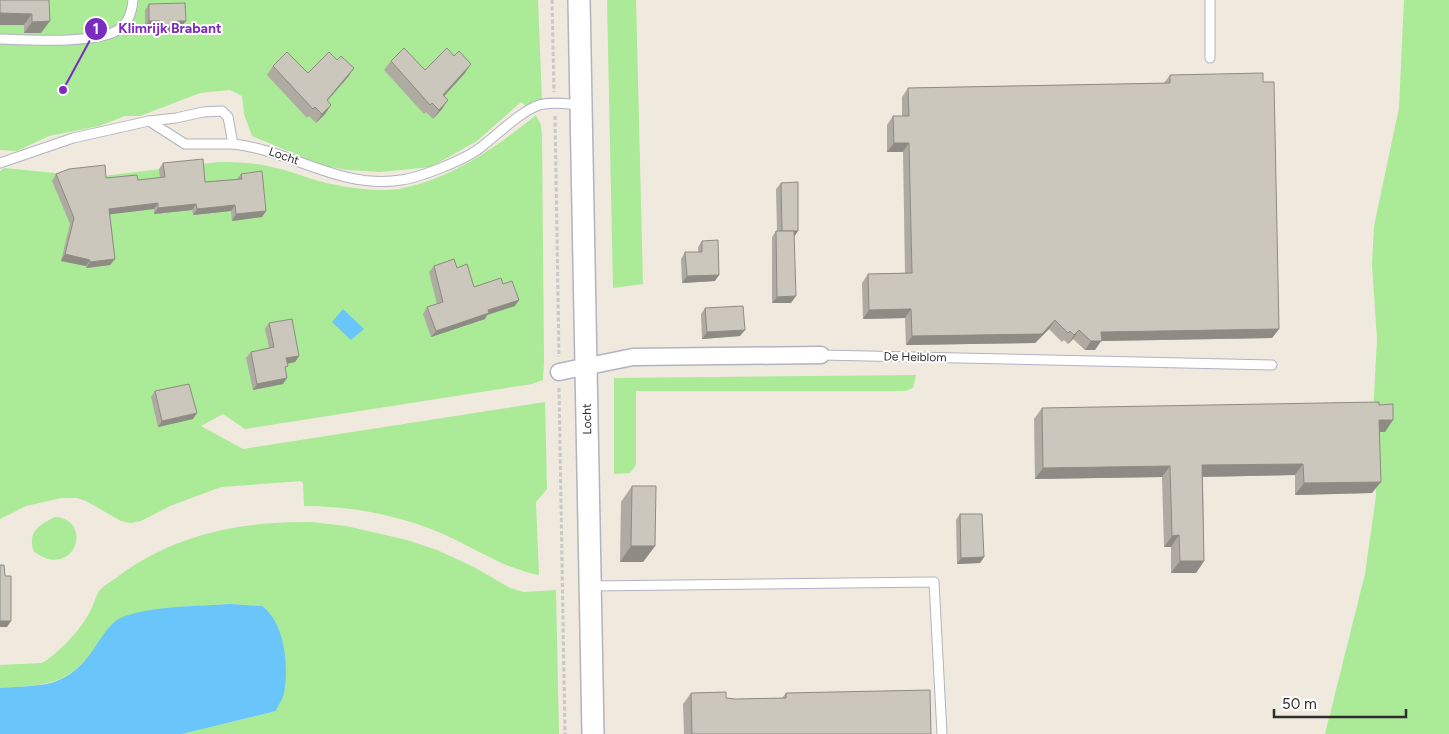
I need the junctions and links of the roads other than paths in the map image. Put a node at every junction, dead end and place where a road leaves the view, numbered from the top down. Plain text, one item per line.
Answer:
1 (133, 0) edge
2 (579, 0) edge
3 (1210, 0) edge
4 (0, 40) edge
5 (1210, 58) dead end
6 (581, 105) junction
7 (148, 121) junction
8 (233, 144) junction
9 (0, 163) edge
10 (821, 356) joint
11 (1272, 365) dead end
12 (586, 366) junction
13 (559, 372) dead end
14 (590, 586) junction
15 (593, 734) edge
16 (942, 734) edge

1 - 4 lane
2 - 6 street, Locht
3 - 5 lane
6 - 8 lane, Locht
6 - 12 street, Locht
7 - 8 lane, Locht
7 - 8 lane
7 - 9 lane
10 - 11 lane, De Heiblom
10 - 12 street, De Heiblom
12 - 13 street, De Heiblom
12 - 14 street, Locht
14 - 15 street, Locht
14 - 16 lane

